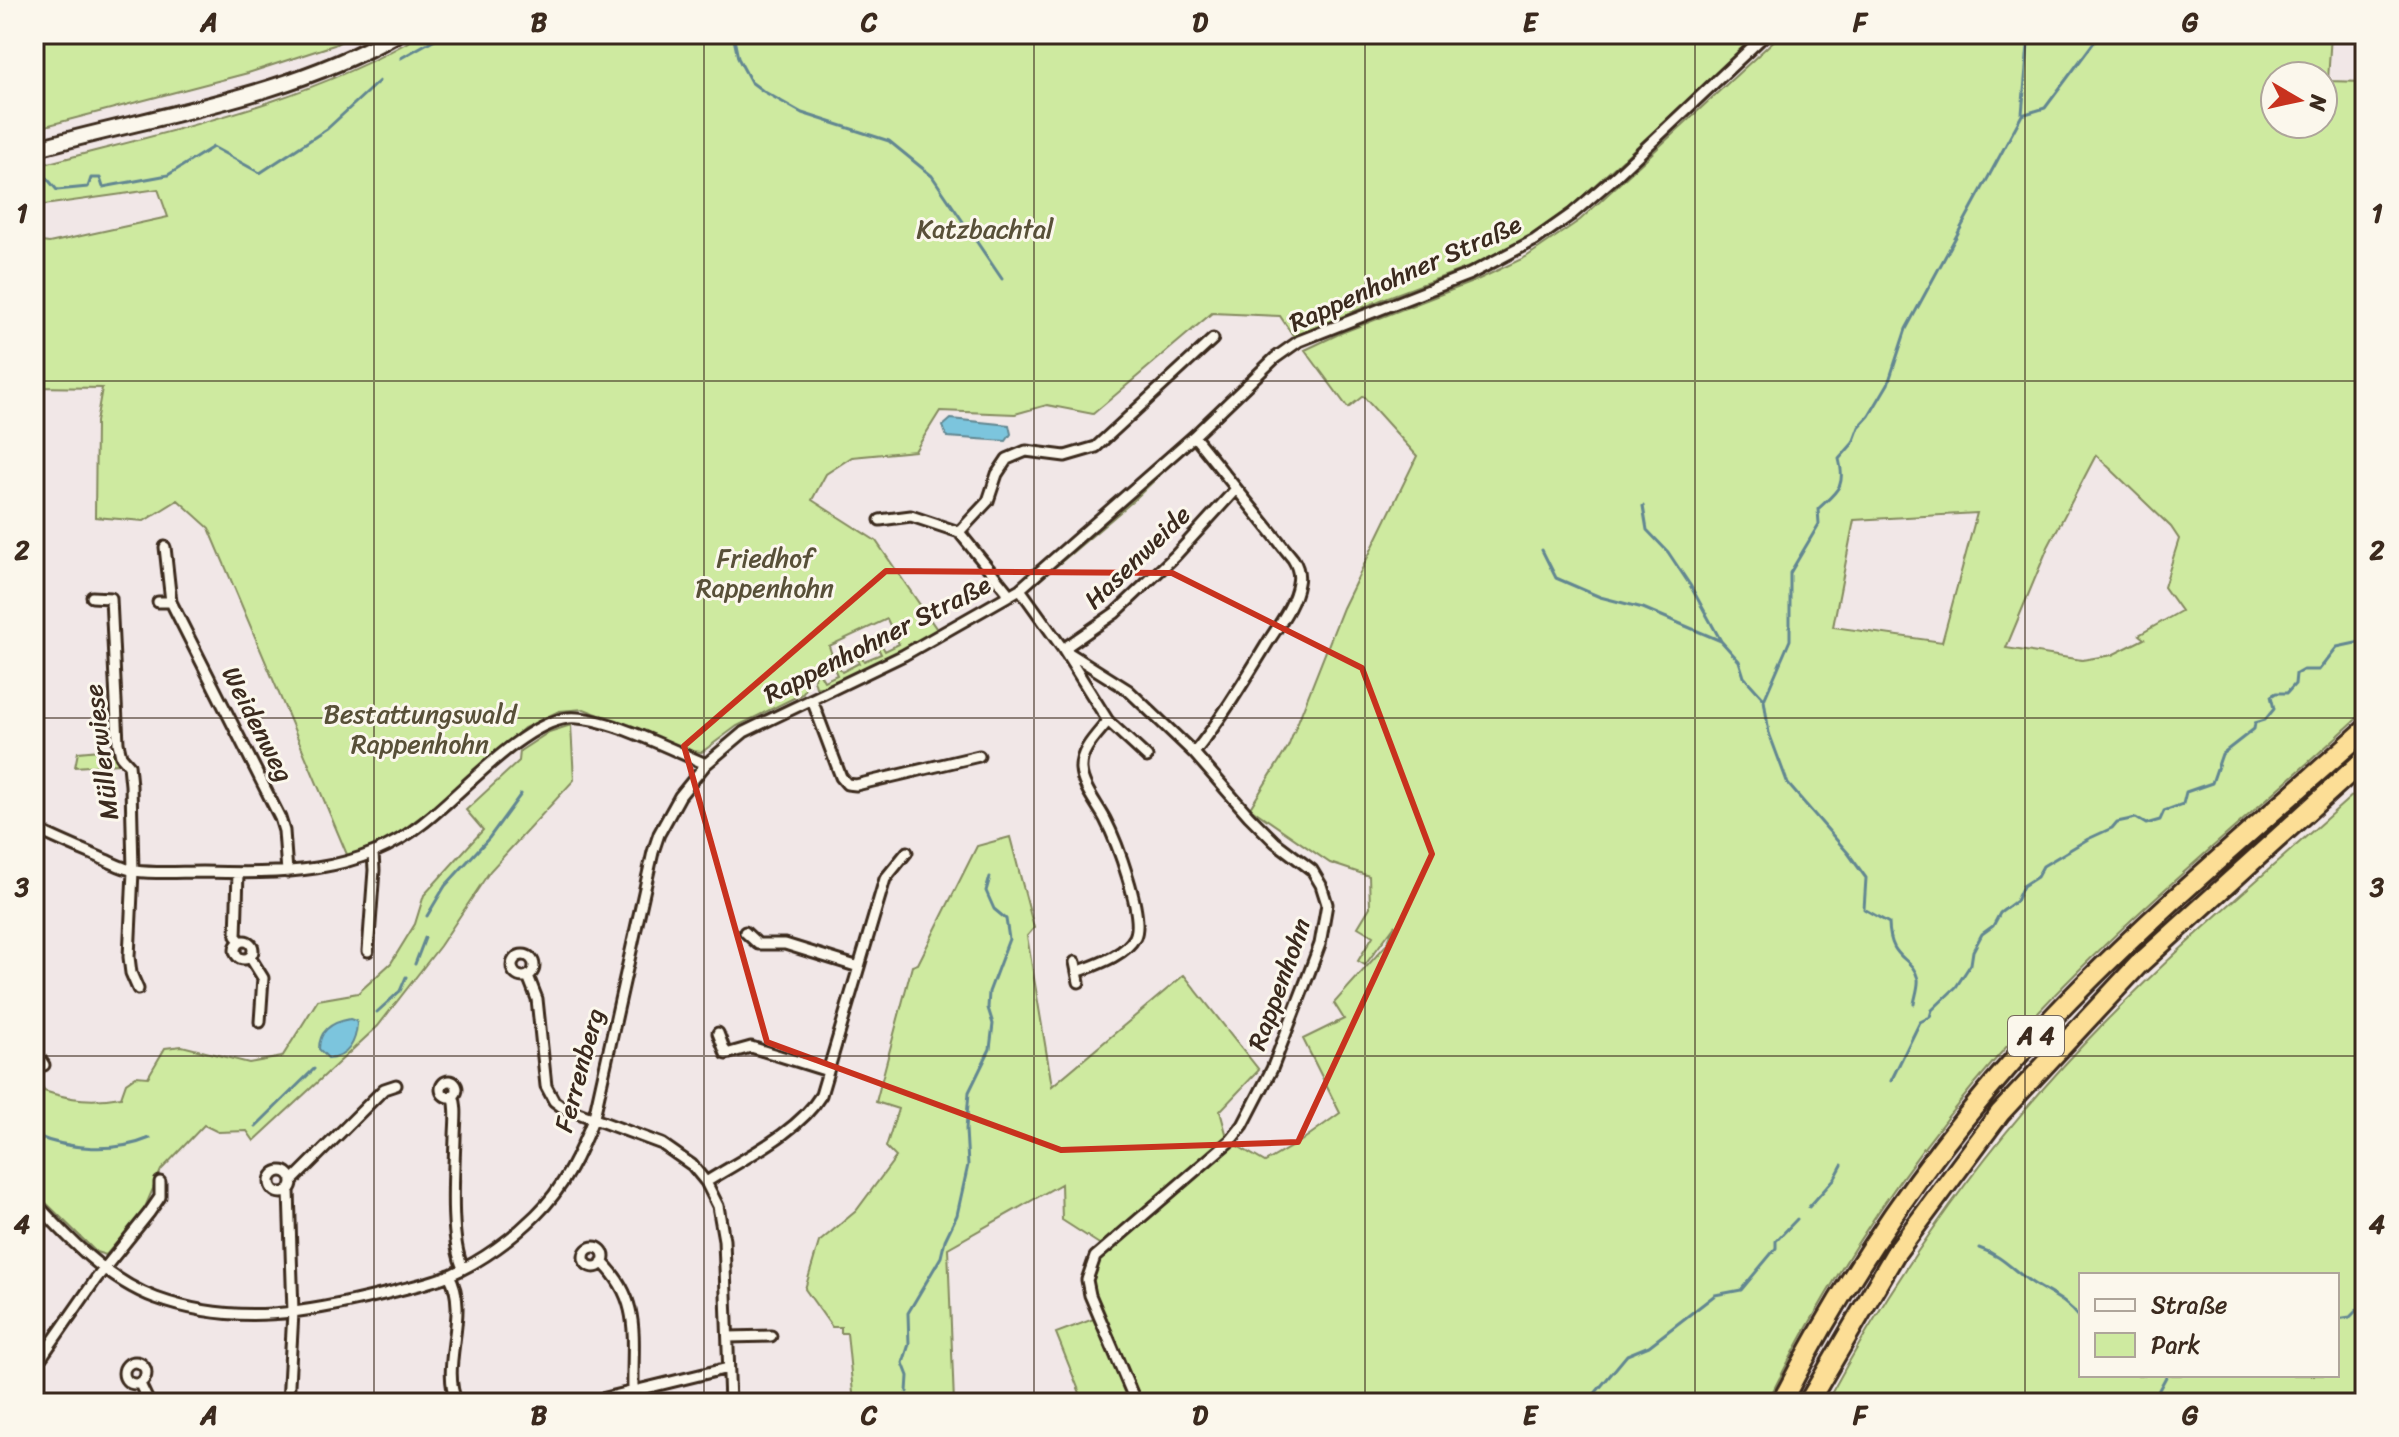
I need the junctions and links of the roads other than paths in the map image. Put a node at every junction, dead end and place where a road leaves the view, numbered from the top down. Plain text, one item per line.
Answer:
1 (397, 34) edge
2 (1766, 34) edge
3 (34, 149) edge
4 (1213, 339) dead end
5 (1194, 436) junction
6 (1235, 490) junction
7 (880, 520) dead end
8 (959, 532) junction
9 (165, 547) dead end
10 (1020, 589) junction
11 (1010, 595) junction
12 (92, 597) dead end
13 (158, 602) dead end
14 (171, 602) junction
15 (1063, 649) junction
16 (812, 700) junction
17 (1108, 721) junction
18 (2365, 730) edge
19 (1194, 753) junction
20 (979, 756) dead end
21 (1147, 757) dead end
22 (2365, 759) edge
23 (706, 764) junction
24 (34, 828) edge
25 (907, 852) dead end
26 (373, 854) junction
27 (133, 871) junction
28 (287, 872) junction
29 (238, 873) junction
30 (745, 932) dead end
31 (368, 951) dead end
32 (859, 967) junction
33 (1077, 972) dead end
34 (528, 976) dead end
35 (138, 989) dead end
36 (260, 1022) dead end
37 (718, 1033) dead end
38 (34, 1035) edge
39 (44, 1065) dead end
40 (828, 1071) junction
41 (396, 1085) dead end
42 (453, 1095) dead end
43 (594, 1117) junction
44 (160, 1182) dead end
45 (706, 1182) junction
46 (34, 1201) edge
47 (602, 1262) dead end
48 (463, 1268) junction
49 (105, 1269) junction
50 (449, 1275) junction
51 (293, 1312) junction
52 (771, 1336) dead end
53 (728, 1337) junction
54 (34, 1339) edge
55 (45, 1348) junction
56 (34, 1368) edge
57 (728, 1368) junction
58 (140, 1384) dead end
59 (633, 1390) junction
60 (149, 1403) edge
61 (288, 1403) edge
62 (457, 1403) edge
63 (585, 1403) edge
64 (730, 1403) edge
65 (1136, 1403) edge
66 (1781, 1403) edge
67 (1808, 1403) edge

1 - 3 main road
2 - 5 street, Rappenhohner Straße
4 - 8 street
5 - 6 street
5 - 10 street, Rappenhohner Straße
6 - 15 street, Hasenweide
6 - 19 street
7 - 8 street
8 - 11 street
9 - 14 street, Weidenweg
10 - 11 street, Rappenhohner Straße
10 - 15 street, Rappenhohn
11 - 16 street, Rappenhohner Straße
12 - 27 street, Müllerwiese
13 - 14 street
14 - 28 street, Weidenweg
15 - 17 street, Rappenhohn
15 - 19 street, Rappenhohn
16 - 20 street
16 - 23 street, Rappenhohner Straße
17 - 21 street, Rappenhohn
17 - 33 street
18 - 66 highway, A 4
19 - 65 street, Rappenhohn
22 - 67 highway, A 4
23 - 26 street
23 - 43 street, Ferrenberg
24 - 27 street
25 - 32 street
26 - 28 street
26 - 31 street
27 - 29 street
27 - 35 street
28 - 29 street
29 - 36 street
30 - 32 street
32 - 40 street
34 - 43 street
37 - 40 street
38 - 39 street
40 - 45 street
41 - 51 street
42 - 48 street
43 - 45 street
43 - 48 street, Ferrenberg
44 - 49 street
45 - 53 street
46 - 49 street, Ferrenberg
47 - 59 street
48 - 50 street, Ferrenberg
49 - 51 street, Ferrenberg
49 - 55 street
50 - 51 street, Ferrenberg
50 - 62 street
51 - 61 street
52 - 53 street
53 - 57 street
54 - 55 street
55 - 56 street
57 - 59 street
57 - 64 street
58 - 60 street
59 - 63 street

